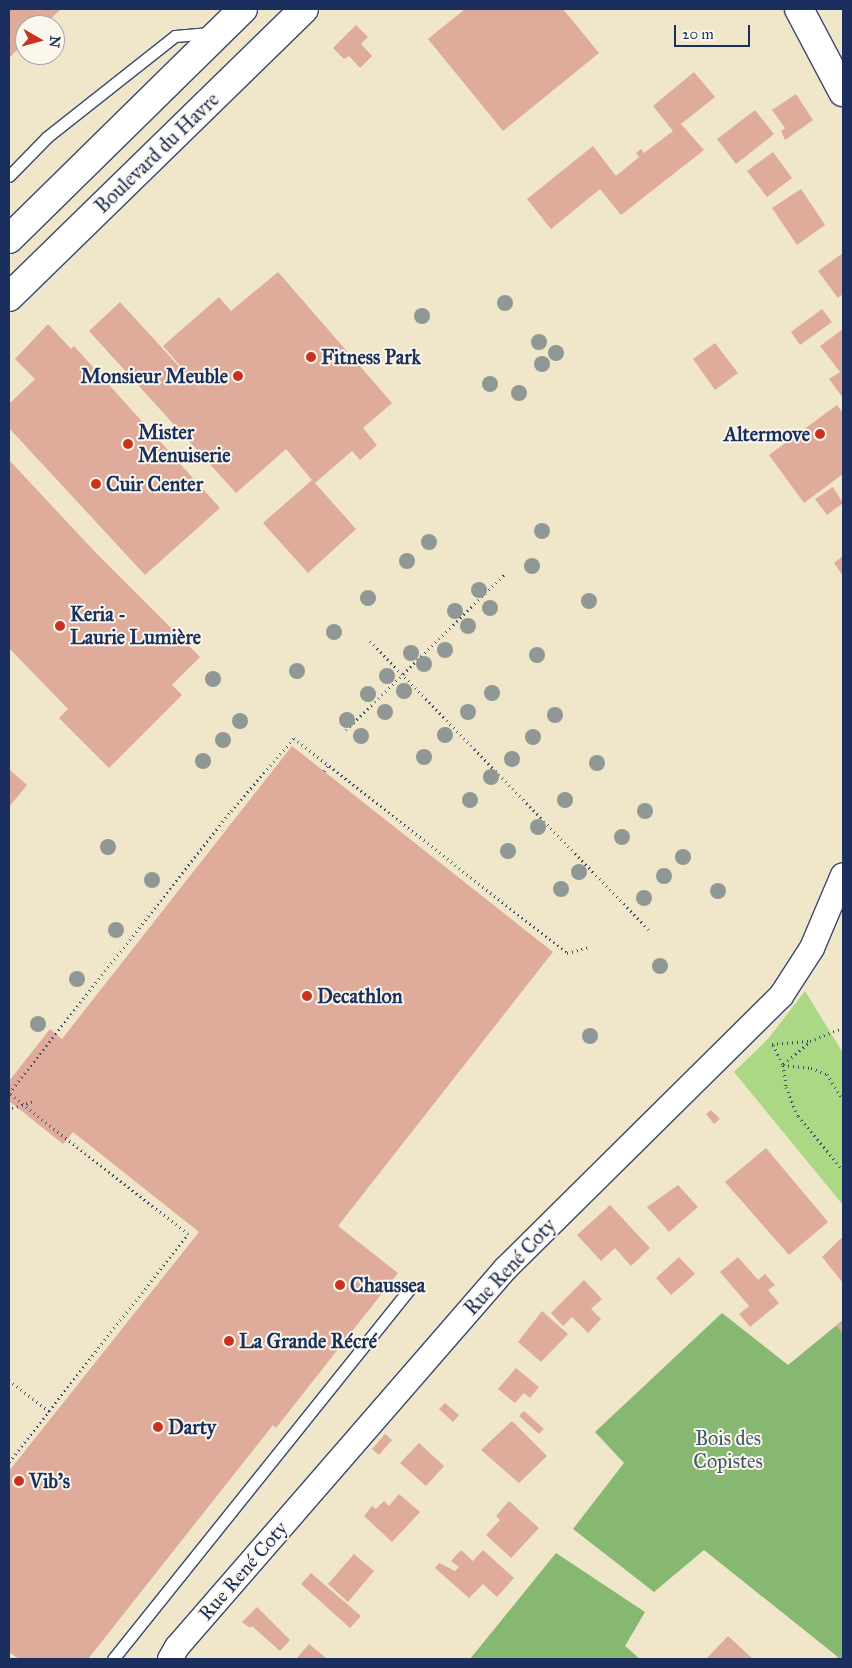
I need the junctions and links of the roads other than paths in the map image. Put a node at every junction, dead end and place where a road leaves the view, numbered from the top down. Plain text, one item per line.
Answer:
1 (243, 9) edge
2 (304, 9) edge
3 (799, 9) edge
4 (219, 32) junction
5 (843, 92) edge
6 (9, 176) edge
7 (9, 239) edge
8 (9, 297) edge
9 (843, 876) edge
10 (411, 1288) dead end
11 (113, 1659) edge
12 (170, 1659) edge

1 - 4 main road
2 - 8 main road, Boulevard du Havre
3 - 5 main road
4 - 6 lane
4 - 7 main road
9 - 12 street, Rue René Coty
10 - 11 lane

